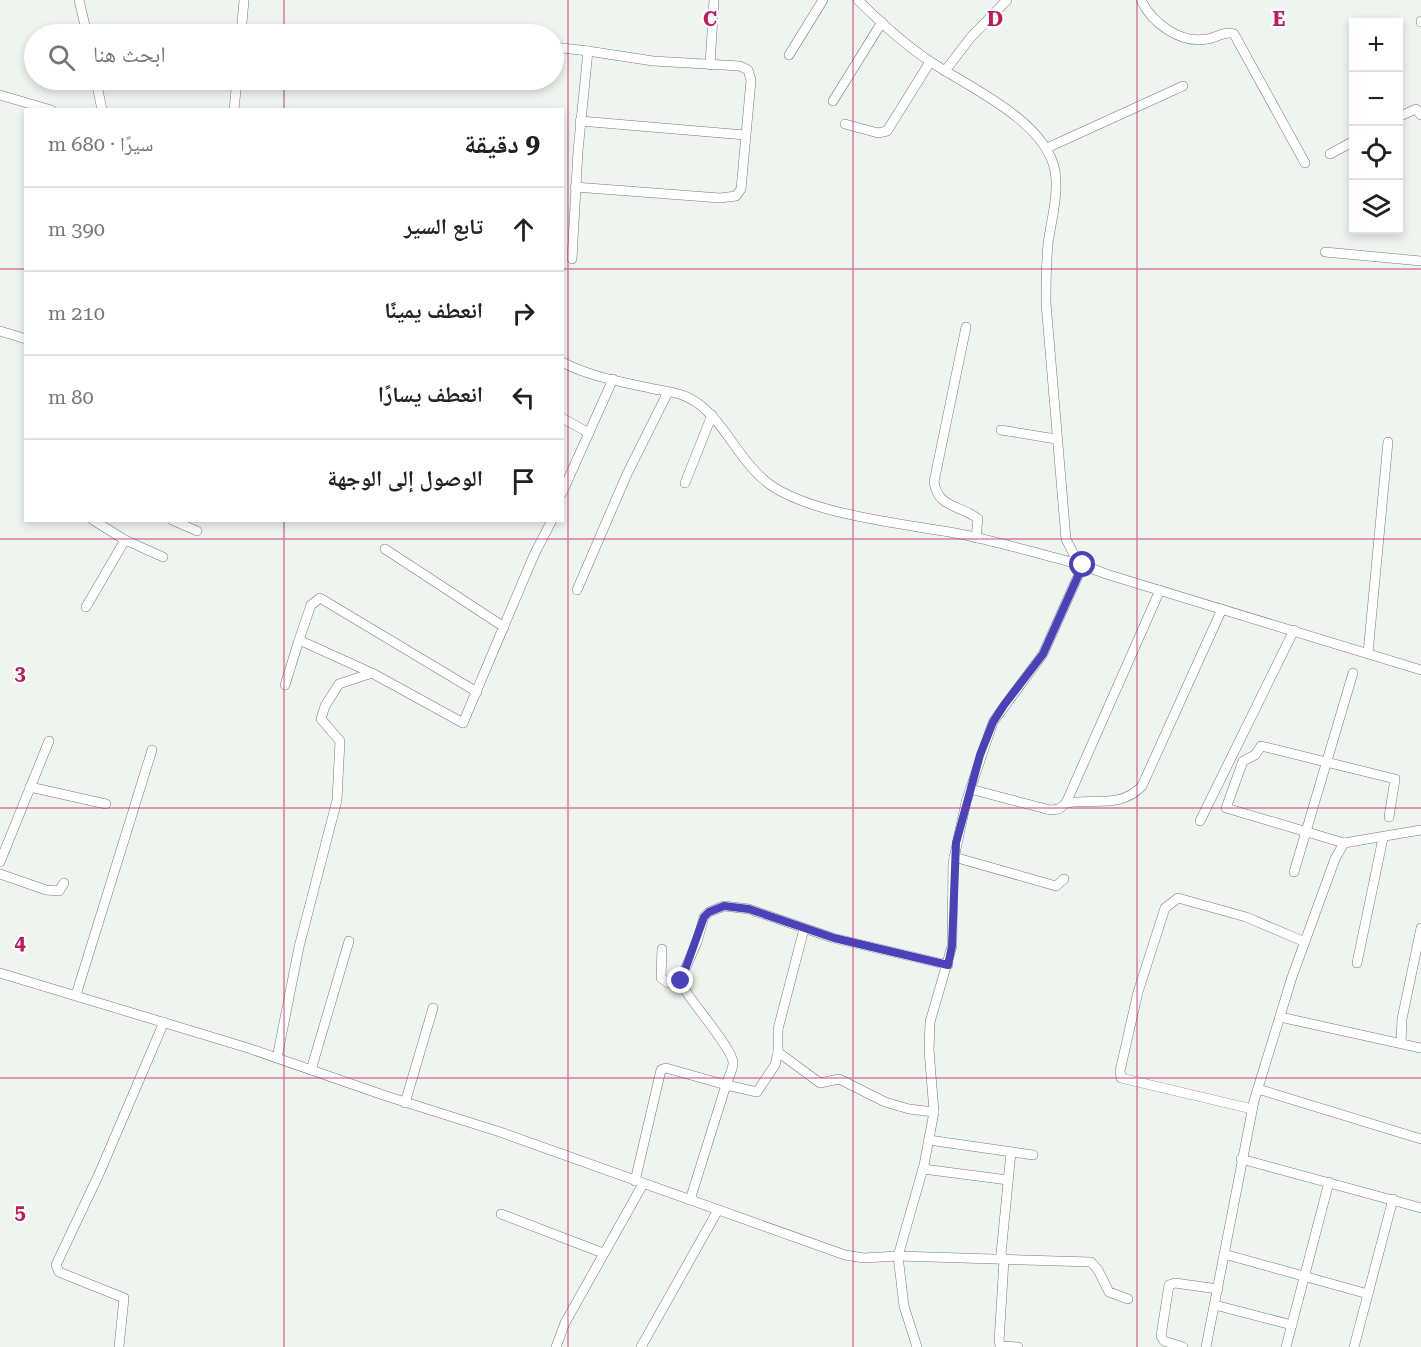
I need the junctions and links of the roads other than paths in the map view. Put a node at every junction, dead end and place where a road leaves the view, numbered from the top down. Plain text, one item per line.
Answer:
1 (80, 0) edge
2 (244, 0) edge
3 (714, 0) edge
4 (824, 0) edge
5 (858, 0) edge
6 (1007, 0) edge
7 (1140, 0) edge
8 (882, 22) junction
9 (85, 24) edge
10 (242, 24) edge
11 (564, 48) edge
12 (588, 51) junction
13 (789, 55) dead end
14 (930, 62) junction
15 (710, 65) junction
16 (945, 70) junction
17 (1183, 86) dead end
18 (98, 90) edge
19 (236, 90) edge
20 (0, 95) edge
21 (833, 101) dead end
22 (44, 108) edge
23 (102, 108) edge
24 (234, 108) edge
25 (1403, 115) edge
26 (1421, 115) edge
27 (580, 121) junction
28 (845, 124) dead end
29 (745, 135) junction
30 (1349, 143) edge
31 (1047, 148) junction
32 (1330, 154) dead end
33 (1305, 163) dead end
34 (575, 187) junction
35 (1325, 252) dead end
36 (572, 259) dead end
37 (1421, 261) edge
38 (966, 327) dead end
39 (0, 331) edge
40 (24, 338) edge
41 (564, 363) edge
42 (613, 379) junction
43 (668, 392) junction
44 (712, 416) junction
45 (564, 419) edge
46 (1000, 430) dead end
47 (589, 433) junction
48 (1056, 440) junction
49 (1388, 442) dead end
50 (685, 483) dead end
51 (564, 489) edge
52 (96, 522) edge
53 (177, 522) edge
54 (551, 522) edge
55 (197, 531) dead end
56 (976, 538) junction
57 (125, 540) junction
58 (384, 549) dead end
59 (163, 557) dead end
60 (1083, 565) junction
61 (577, 590) dead end
62 (1160, 590) junction
63 (86, 607) dead end
64 (1222, 609) junction
65 (504, 627) junction
66 (1294, 630) junction
67 (298, 640) junction
68 (1368, 653) junction
69 (1421, 670) edge
70 (372, 673) junction
71 (1353, 673) dead end
72 (285, 685) dead end
73 (477, 692) junction
74 (49, 741) dead end
75 (152, 750) dead end
76 (1325, 761) junction
77 (30, 786) junction
78 (970, 789) junction
79 (1066, 803) junction
80 (106, 804) dead end
81 (1389, 817) dead end
82 (1200, 821) dead end
83 (1305, 830) junction
84 (1421, 830) edge
85 (1383, 838) junction
86 (1344, 843) junction
87 (954, 857) junction
88 (0, 862) edge
89 (1294, 872) dead end
90 (0, 874) edge
91 (1064, 879) dead end
92 (64, 883) dead end
93 (804, 928) junction
94 (1421, 928) edge
95 (349, 940) dead end
96 (1305, 942) junction
97 (662, 949) dead end
98 (1358, 963) dead end
99 (948, 965) junction
100 (0, 973) edge
101 (680, 982) junction
102 (76, 995) junction
103 (434, 1008) dead end
104 (1280, 1017) junction
105 (164, 1023) junction
106 (1401, 1043) junction
107 (1421, 1048) edge
108 (778, 1052) junction
109 (277, 1058) junction
110 (311, 1070) junction
111 (726, 1085) junction
112 (1258, 1089) junction
113 (405, 1103) junction
114 (1252, 1109) junction
115 (934, 1112) junction
116 (1421, 1139) edge
117 (929, 1140) junction
118 (1011, 1152) junction
119 (1033, 1155) dead end
120 (1241, 1159) junction
121 (923, 1169) junction
122 (1008, 1180) junction
123 (1329, 1182) junction
124 (639, 1183) junction
125 (1393, 1199) junction
126 (690, 1200) junction
127 (1421, 1208) edge
128 (718, 1210) junction
129 (501, 1214) dead end
130 (603, 1253) junction
131 (1224, 1254) junction
132 (898, 1256) junction
133 (1004, 1260) junction
134 (1305, 1276) junction
135 (1218, 1289) junction
136 (1368, 1294) junction
137 (1128, 1299) dead end
138 (1215, 1305) junction
139 (1292, 1325) junction
140 (119, 1347) edge
141 (556, 1347) edge
142 (641, 1347) edge
143 (917, 1347) edge
144 (1001, 1347) edge
145 (1018, 1347) edge
146 (1183, 1347) edge
147 (1206, 1347) edge
148 (1286, 1347) edge
149 (1354, 1347) edge

1 - 9 street
2 - 10 street
3 - 15 street
4 - 13 street
5 - 8 street
6 - 16 street
7 - 33 street
8 - 14 street
8 - 21 street
11 - 12 street
12 - 15 street
12 - 27 street
14 - 16 street
14 - 28 street
15 - 29 street
16 - 31 street
17 - 31 street
18 - 23 street
19 - 24 street
20 - 22 street
25 - 26 street
27 - 29 street
27 - 34 street
29 - 34 street
30 - 32 street
31 - 48 street
34 - 36 street
35 - 37 street
38 - 56 street
39 - 40 street
41 - 42 street
42 - 43 street
42 - 47 street
43 - 44 street
43 - 61 street
44 - 50 street
44 - 56 street
45 - 47 street
46 - 48 street
47 - 51 street
48 - 60 street
49 - 68 street
52 - 57 street
53 - 55 street
54 - 65 street
56 - 60 street
57 - 59 street
57 - 63 street
58 - 65 street
60 - 62 street
60 - 78 street
62 - 64 street
62 - 79 street
64 - 66 street
64 - 79 street
65 - 73 street
66 - 68 street
66 - 82 street
67 - 70 street
67 - 72 street
67 - 73 street
68 - 69 street
70 - 73 street
70 - 109 street
71 - 76 street
74 - 77 street
75 - 102 street
76 - 81 street
76 - 83 street
76 - 83 street
77 - 80 street
77 - 88 street
78 - 79 street
78 - 87 street
83 - 86 street
83 - 89 street
84 - 85 street
85 - 86 street
85 - 98 street
86 - 96 street
87 - 91 street
87 - 99 street
90 - 92 street
93 - 99 street
93 - 101 street
93 - 108 street
94 - 106 street
95 - 110 street
96 - 104 street
96 - 114 street
97 - 101 street
99 - 115 street
100 - 102 street
101 - 111 street
102 - 105 street
103 - 113 street
104 - 106 street
104 - 112 street
105 - 109 street
105 - 140 street
106 - 107 street
108 - 111 street
108 - 115 street
109 - 110 street
110 - 113 street
111 - 124 street
111 - 126 street
112 - 114 street
112 - 116 street
113 - 124 street
114 - 120 street
115 - 117 street
117 - 118 street
117 - 121 street
118 - 119 street
118 - 122 street
120 - 123 street
120 - 131 street
121 - 122 street
121 - 132 street
122 - 133 street
123 - 125 street
123 - 134 street
124 - 126 street
124 - 130 street
125 - 127 street
125 - 136 street
126 - 128 street
128 - 132 street
128 - 142 street
129 - 130 street
130 - 141 street
131 - 134 street
131 - 135 street
132 - 133 street
132 - 143 street
133 - 137 street
133 - 144 street
134 - 136 street
134 - 139 street
135 - 138 street
135 - 146 street
136 - 149 street
138 - 139 street
138 - 147 street
139 - 148 street
144 - 145 street

